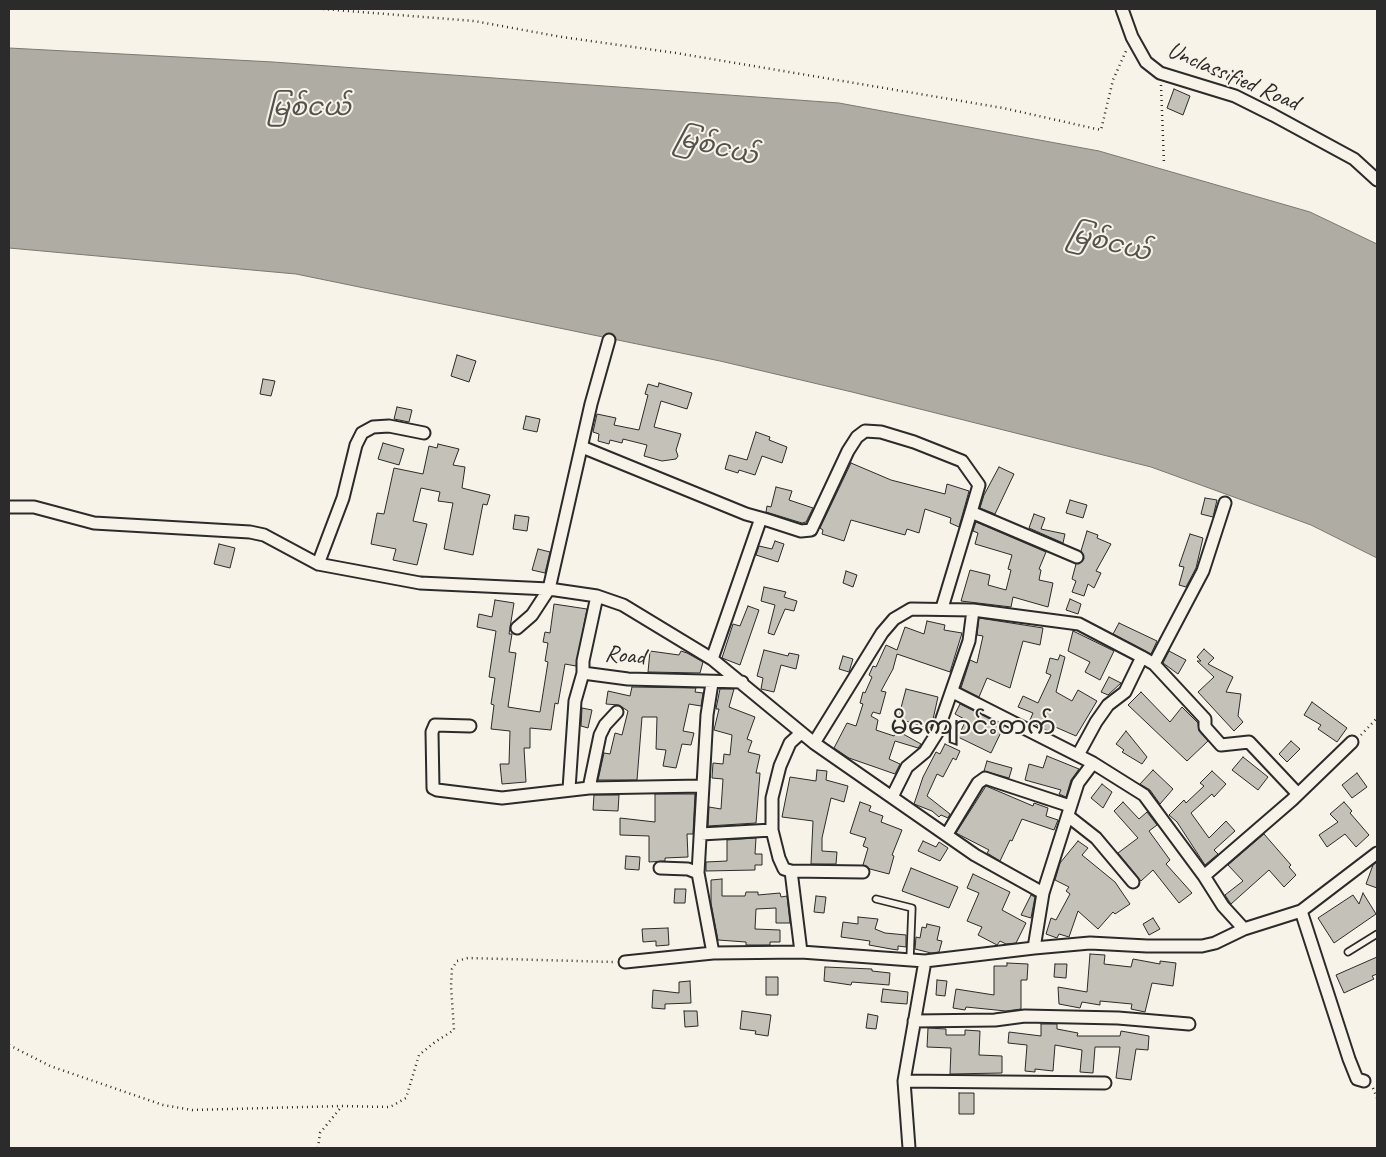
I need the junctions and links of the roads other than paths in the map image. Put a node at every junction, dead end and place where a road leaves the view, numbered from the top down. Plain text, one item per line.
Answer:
1 (1122, 9) edge
2 (1377, 180) edge
3 (609, 340) dead end
4 (424, 433) dead end
5 (582, 447) junction
6 (1225, 503) dead end
7 (9, 506) edge
8 (971, 512) junction
9 (764, 519) junction
10 (1078, 557) dead end
11 (318, 564) junction
12 (549, 589) junction
13 (598, 596) junction
14 (942, 608) junction
15 (973, 610) junction
16 (518, 628) dead end
17 (1142, 657) junction
18 (712, 659) junction
19 (1154, 664) junction
20 (583, 672) junction
21 (742, 682) junction
22 (712, 683) junction
23 (952, 692) junction
24 (617, 712) dead end
25 (470, 726) dead end
26 (801, 732) junction
27 (1352, 742) road end
28 (814, 743) junction
29 (1078, 755) junction
30 (1093, 763) junction
31 (702, 786) junction
32 (590, 788) junction
33 (569, 789) junction
34 (1297, 794) junction
35 (892, 798) junction
36 (1069, 811) junction
37 (772, 830) junction
38 (701, 834) junction
39 (947, 834) junction
40 (1377, 853) edge
41 (660, 868) dead end
42 (791, 871) junction
43 (863, 872) dead end
44 (698, 873) junction
45 (1204, 876) junction
46 (1133, 882) dead end
47 (1043, 893) junction
48 (876, 899) dead end
49 (1301, 910) junction
50 (1244, 929) junction
51 (1377, 934) edge
52 (1034, 948) junction
53 (801, 952) junction
54 (1348, 952) dead end
55 (713, 953) junction
56 (910, 959) junction
57 (925, 961) junction
58 (625, 962) road end
59 (914, 1021) junction
60 (1189, 1024) dead end
61 (904, 1081) junction
62 (1364, 1081) dead end
63 (1105, 1083) dead end
64 (909, 1148) edge

1 - 2 street, Unclassified Road
3 - 5 street
4 - 11 street
5 - 9 street
5 - 12 street
6 - 19 street
7 - 11 street
8 - 9 street
8 - 10 street
8 - 14 street
9 - 18 street
11 - 12 street
12 - 13 street
12 - 16 street
13 - 18 street
13 - 20 street, Road
14 - 15 street
14 - 28 street
15 - 17 street
15 - 23 street
17 - 19 street
17 - 29 street
18 - 21 street
19 - 34 street
20 - 22 street, Road
20 - 33 street
21 - 22 street, Road
21 - 26 street
22 - 31 street
23 - 29 street
23 - 35 street
24 - 32 street
25 - 33 street
26 - 28 street
26 - 37 street
27 - 34 street
28 - 35 street
29 - 30 street
30 - 36 street
30 - 45 street
31 - 32 street
31 - 38 street
32 - 33 street
34 - 45 street
35 - 39 street
36 - 39 street
36 - 46 street
36 - 47 street
37 - 38 street
37 - 42 street
38 - 44 street
39 - 47 street
40 - 49 street
41 - 44 street
42 - 43 street
42 - 53 street
44 - 55 street
45 - 50 street
47 - 52 street
48 - 56 lane
49 - 50 street
49 - 62 street
50 - 52 street
51 - 54 lane
52 - 57 street
53 - 55 street
53 - 56 street
55 - 58 street
56 - 57 street
57 - 59 street
59 - 60 street
59 - 61 street
61 - 63 street
61 - 64 street

